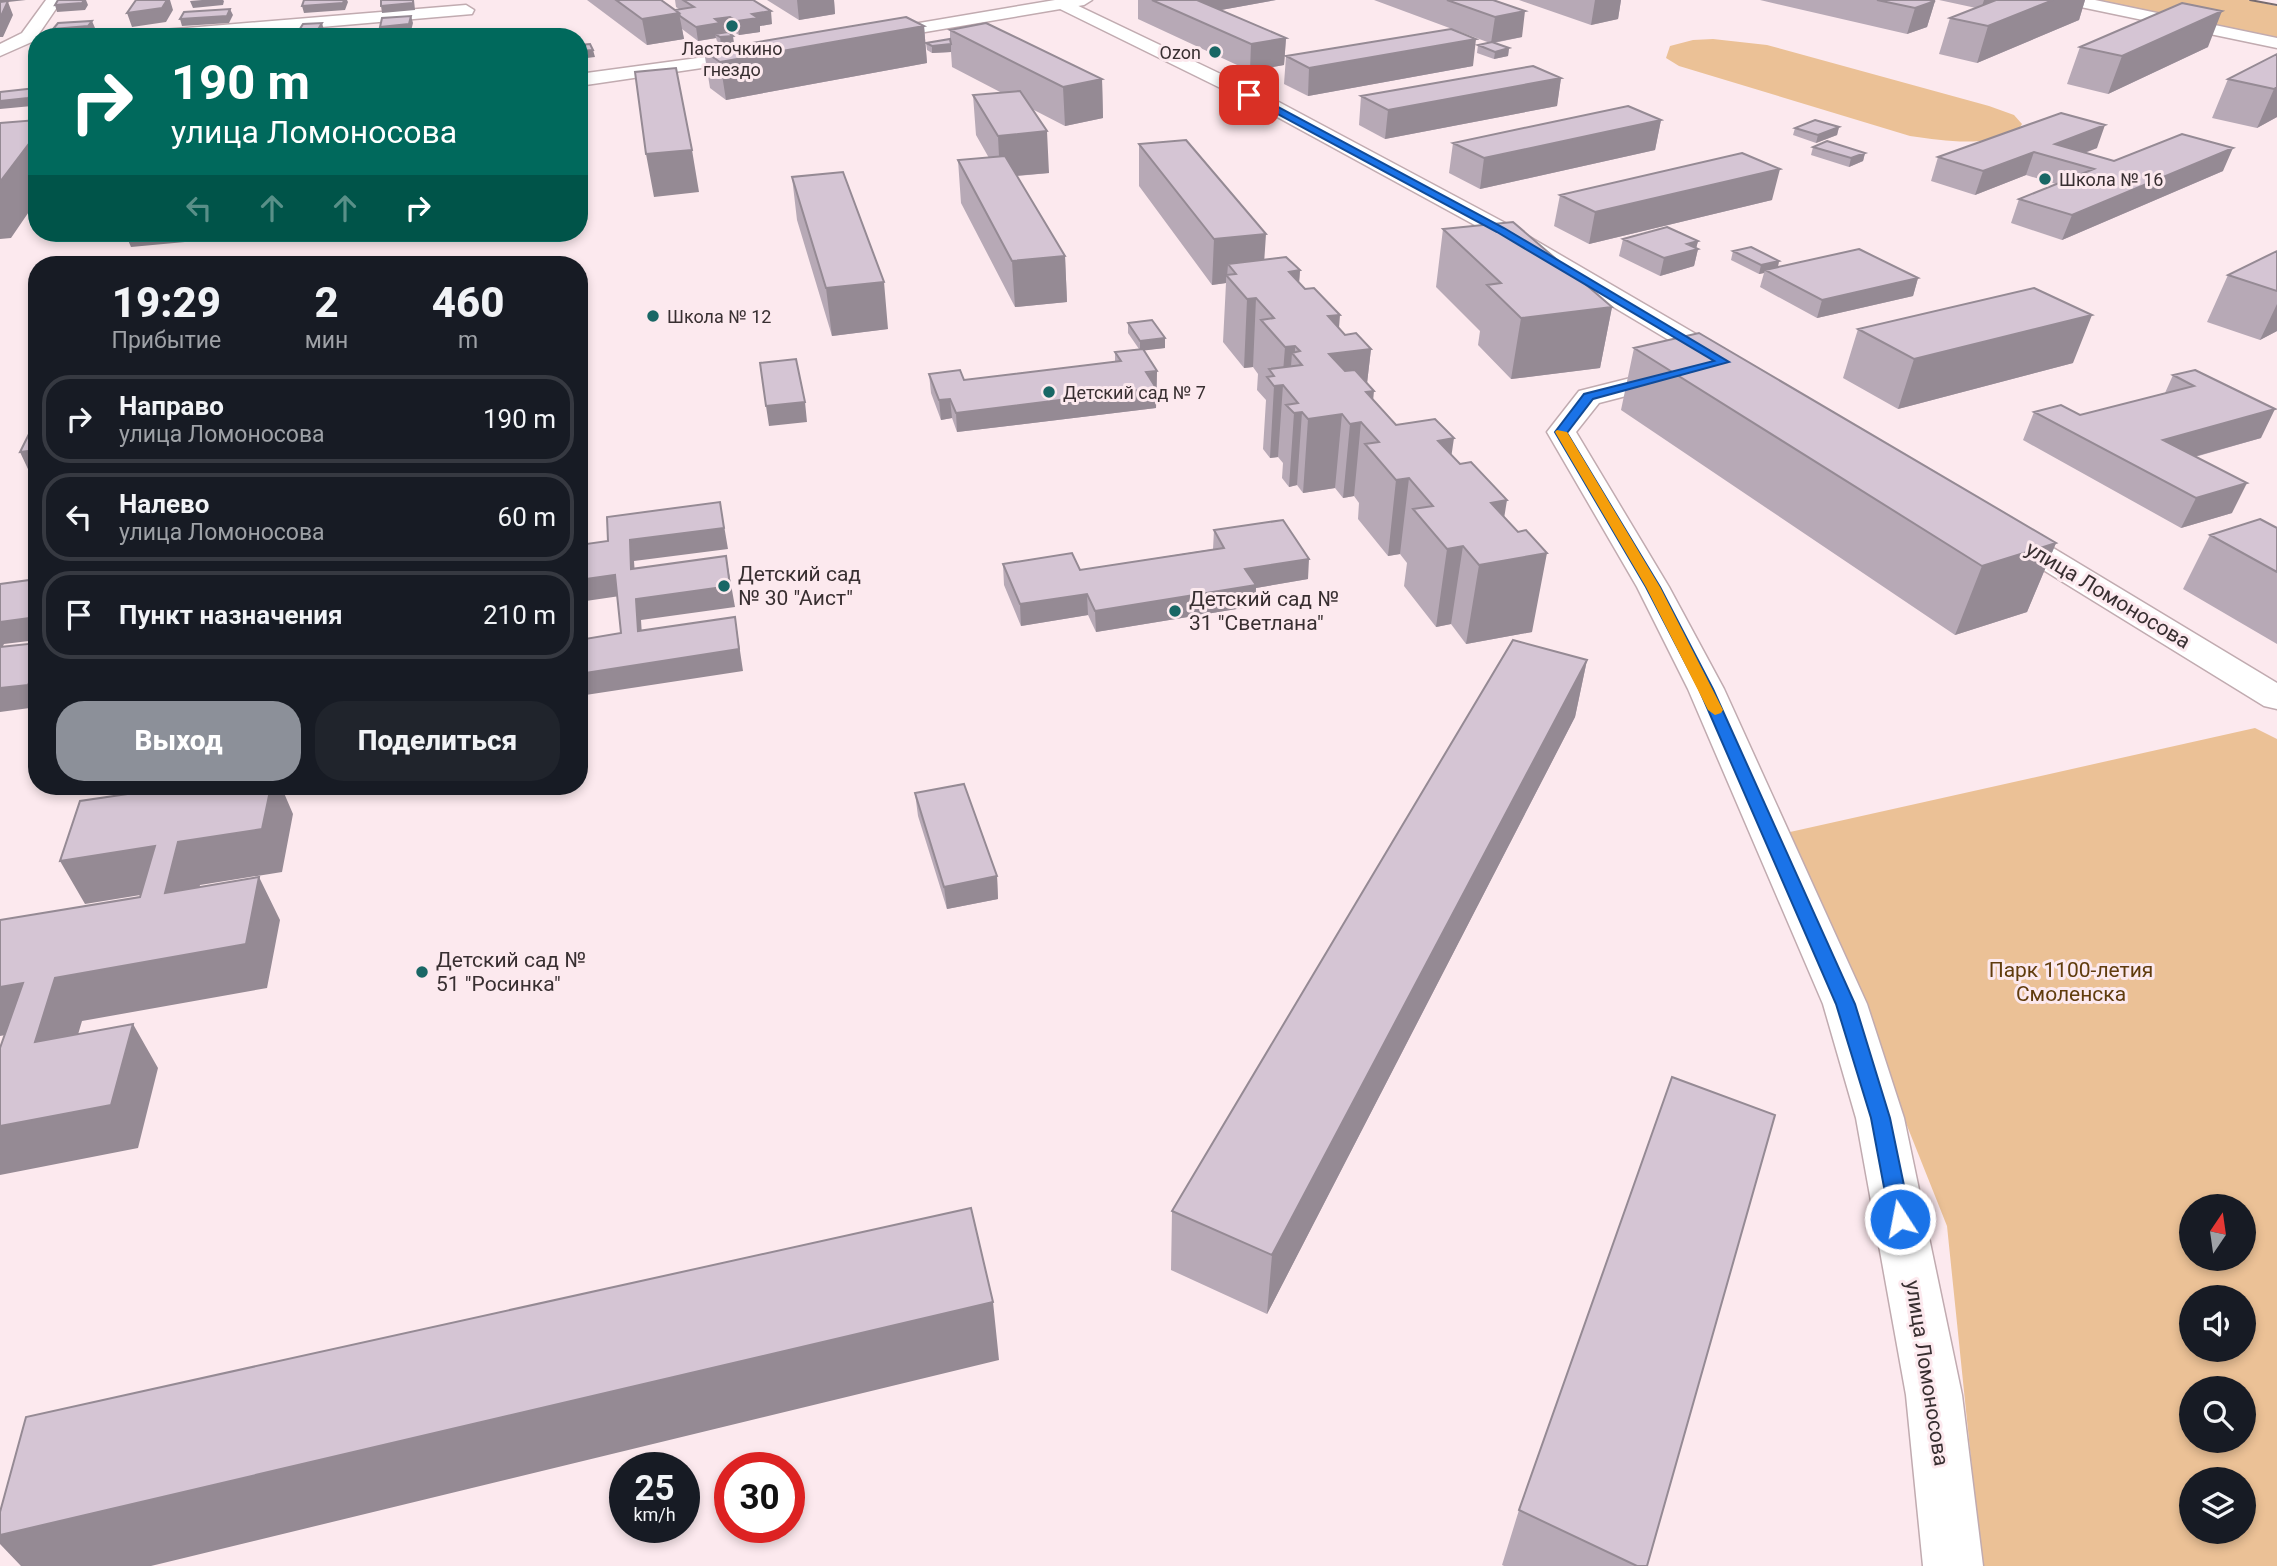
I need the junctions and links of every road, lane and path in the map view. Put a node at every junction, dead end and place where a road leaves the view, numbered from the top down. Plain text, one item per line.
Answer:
1 (54, 0) edge
2 (2071, 0) edge
3 (1073, 2) edge
4 (467, 11) edge
5 (34, 28) edge
6 (253, 28) edge
7 (28, 37) edge
8 (856, 38) edge
9 (2277, 43) edge
10 (28, 46) edge
11 (1, 49) edge
12 (774, 52) edge
13 (588, 79) edge
14 (1981, 518) edge
15 (2277, 698) edge
16 (1953, 1566) edge

1 - 5 street
2 - 9 street
3 - 8 street
3 - 16 street, улица Ломоносова
4 - 6 street
7 - 11 street
10 - 11 street
12 - 13 street
14 - 15 street, улица Ломоносова

